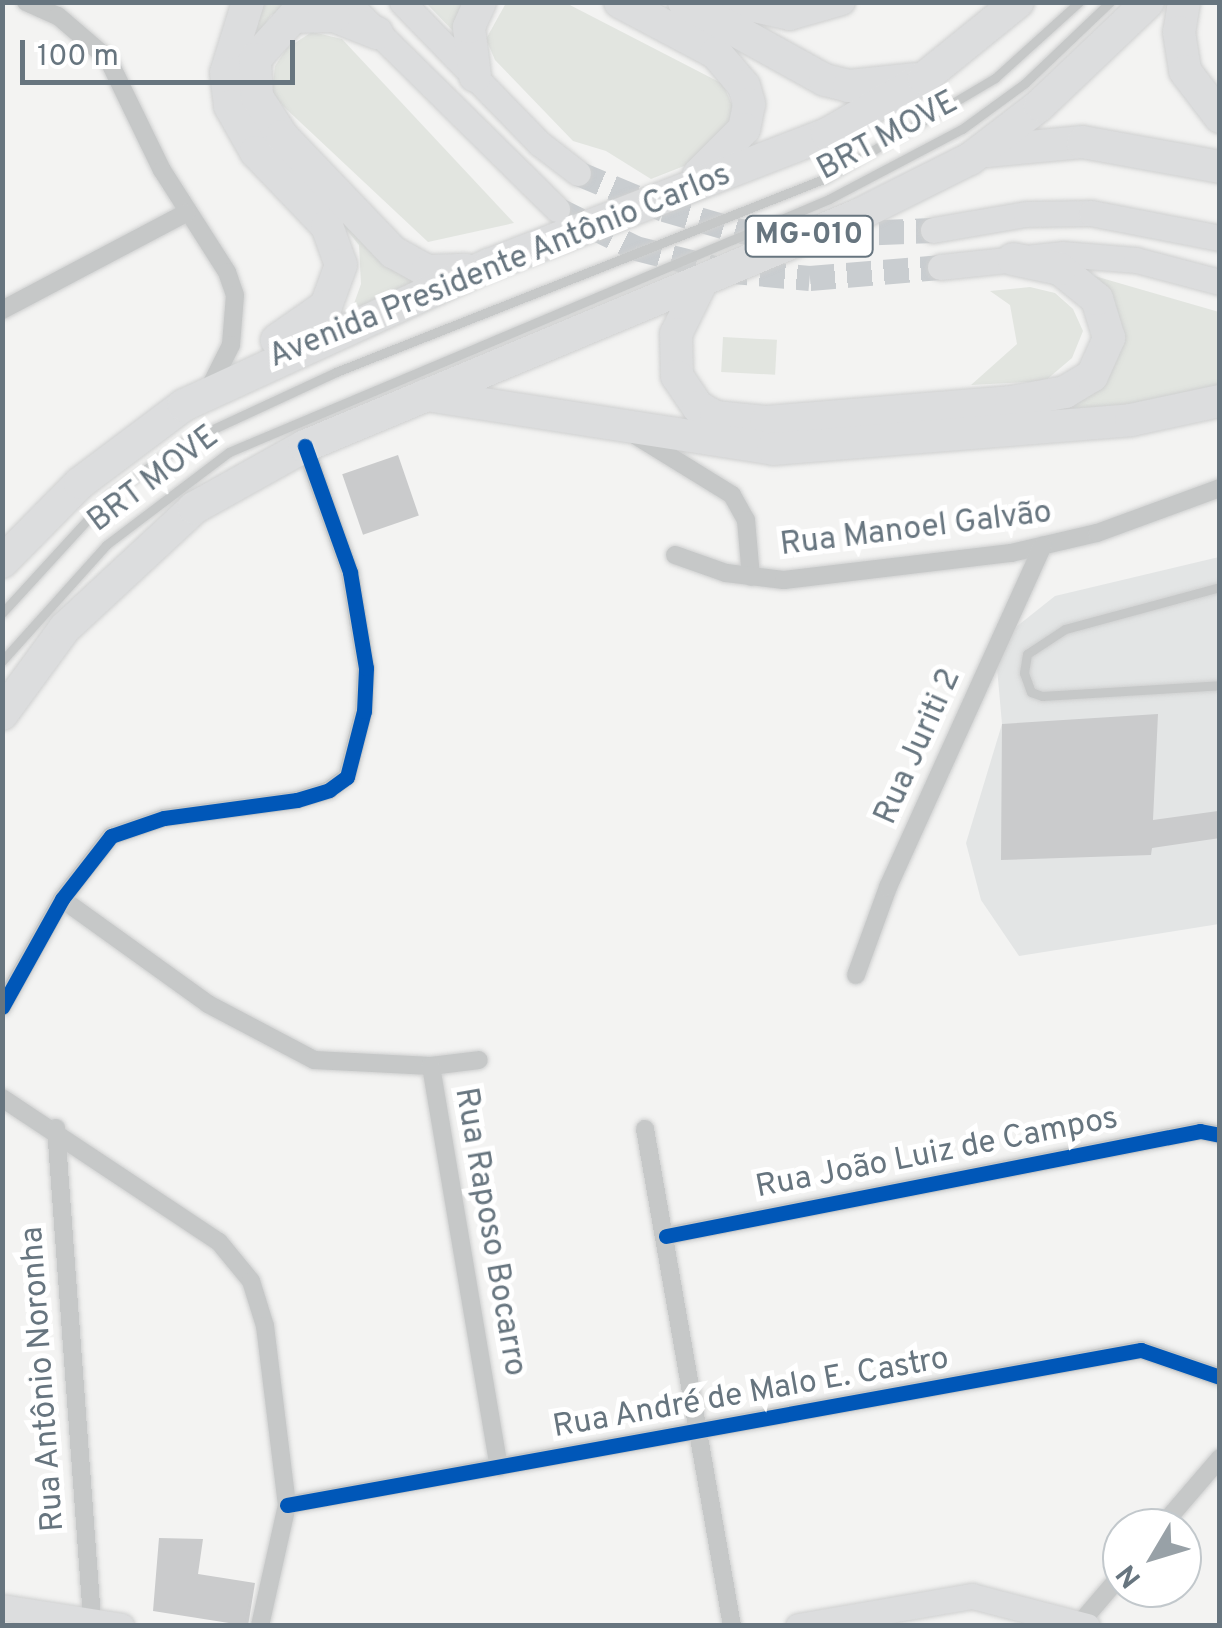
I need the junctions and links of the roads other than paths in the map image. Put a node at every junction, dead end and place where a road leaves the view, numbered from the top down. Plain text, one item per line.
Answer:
1 (26, 2) edge
2 (248, 2) edge
3 (347, 2) edge
4 (402, 2) edge
5 (480, 2) edge
6 (620, 2) edge
7 (684, 2) edge
8 (723, 2) edge
9 (842, 2) edge
10 (1036, 2) edge
11 (1080, 2) edge
12 (1110, 2) edge
13 (1148, 2) edge
14 (1184, 2) edge
15 (1009, 12) edge
16 (377, 34) junction
17 (475, 76) junction
18 (924, 78) junction
19 (1220, 117) edge
20 (982, 152) junction
21 (1220, 167) edge
22 (578, 172) tunnel mouth
23 (678, 190) junction
24 (557, 209) tunnel mouth
25 (186, 213) junction
26 (933, 230) tunnel mouth
27 (1220, 238) edge
28 (1013, 259) junction
29 (489, 265) junction
30 (940, 267) tunnel mouth
31 (702, 282) junction
32 (1220, 282) edge
33 (2, 310) edge
34 (246, 372) junction
35 (206, 394) junction
36 (426, 394) junction
37 (1220, 401) edge
38 (626, 429) junction
39 (305, 446) junction
40 (1220, 488) edge
41 (1043, 546) junction
42 (675, 556) dead end
43 (2, 562) edge
44 (751, 577) junction
45 (1220, 587) edge
46 (2, 613) edge
47 (2, 661) edge
48 (1220, 685) edge
49 (2, 714) edge
50 (62, 899) junction
51 (856, 975) dead end
52 (2, 1006) edge
53 (479, 1060) dead end
54 (431, 1066) junction
55 (2, 1098) edge
56 (56, 1128) junction
57 (645, 1129) dead end
58 (1220, 1135) edge
59 (666, 1236) junction
60 (1220, 1377) edge
61 (702, 1433) junction
62 (1220, 1458) edge
63 (498, 1467) junction
64 (287, 1505) junction
65 (1177, 1508) edge
66 (1102, 1600) edge
67 (2, 1606) edge
68 (92, 1622) edge
69 (1084, 1624) edge
70 (122, 1626) edge
71 (260, 1626) edge
72 (732, 1626) edge
73 (798, 1626) edge

1 - 25 street
2 - 34 highway
3 - 16 main road
4 - 17 main road
5 - 17 highway
6 - 23 highway
7 - 18 highway
8 - 9 main road
10 - 15 lane
11 - 46 lane, BRT MOVE
12 - 47 lane, BRT MOVE
13 - 20 highway, MG-010
14 - 19 highway
15 - 18 highway, Avenida Presidente Antônio Carlos / MG-010
16 - 24 main road
16 - 29 highway
17 - 22 main road
18 - 23 highway, Avenida Presidente Antônio Carlos / MG-010
20 - 21 highway
20 - 31 highway, MG-010
23 - 29 highway, Avenida Presidente Antônio Carlos / MG-010
25 - 33 street
25 - 35 street
26 - 27 main road
28 - 30 main road
28 - 31 highway
28 - 32 main road
29 - 34 highway, Avenida Presidente Antônio Carlos / MG-010
31 - 36 highway, MG-010
34 - 35 highway, Avenida Presidente Antônio Carlos / MG-010
35 - 43 highway, Avenida Presidente Antônio Carlos / MG-010
36 - 38 highway
36 - 39 highway, MG-010
37 - 38 highway
38 - 44 street
39 - 49 highway, MG-010
39 - 50 street
40 - 41 street, Rua Manoel Galvão
41 - 44 street, Rua Manoel Galvão
41 - 51 street, Rua Juriti 2
42 - 44 street, Rua Manoel Galvão
45 - 48 lane
50 - 52 street
50 - 54 street
53 - 54 street
54 - 63 street, Rua Raposo Bocarro
55 - 56 street
56 - 64 street
56 - 68 street, Rua Antônio Noronha
57 - 59 street
58 - 59 street, Rua João Luiz de Campos
59 - 61 street
60 - 61 street, Rua André de Malo E. Castro
61 - 63 street, Rua André de Malo E. Castro
61 - 72 street
62 - 65 street
63 - 64 street, Rua André de Malo E. Castro
64 - 71 street
66 - 69 street
67 - 68 main road
68 - 70 main road
69 - 73 main road

